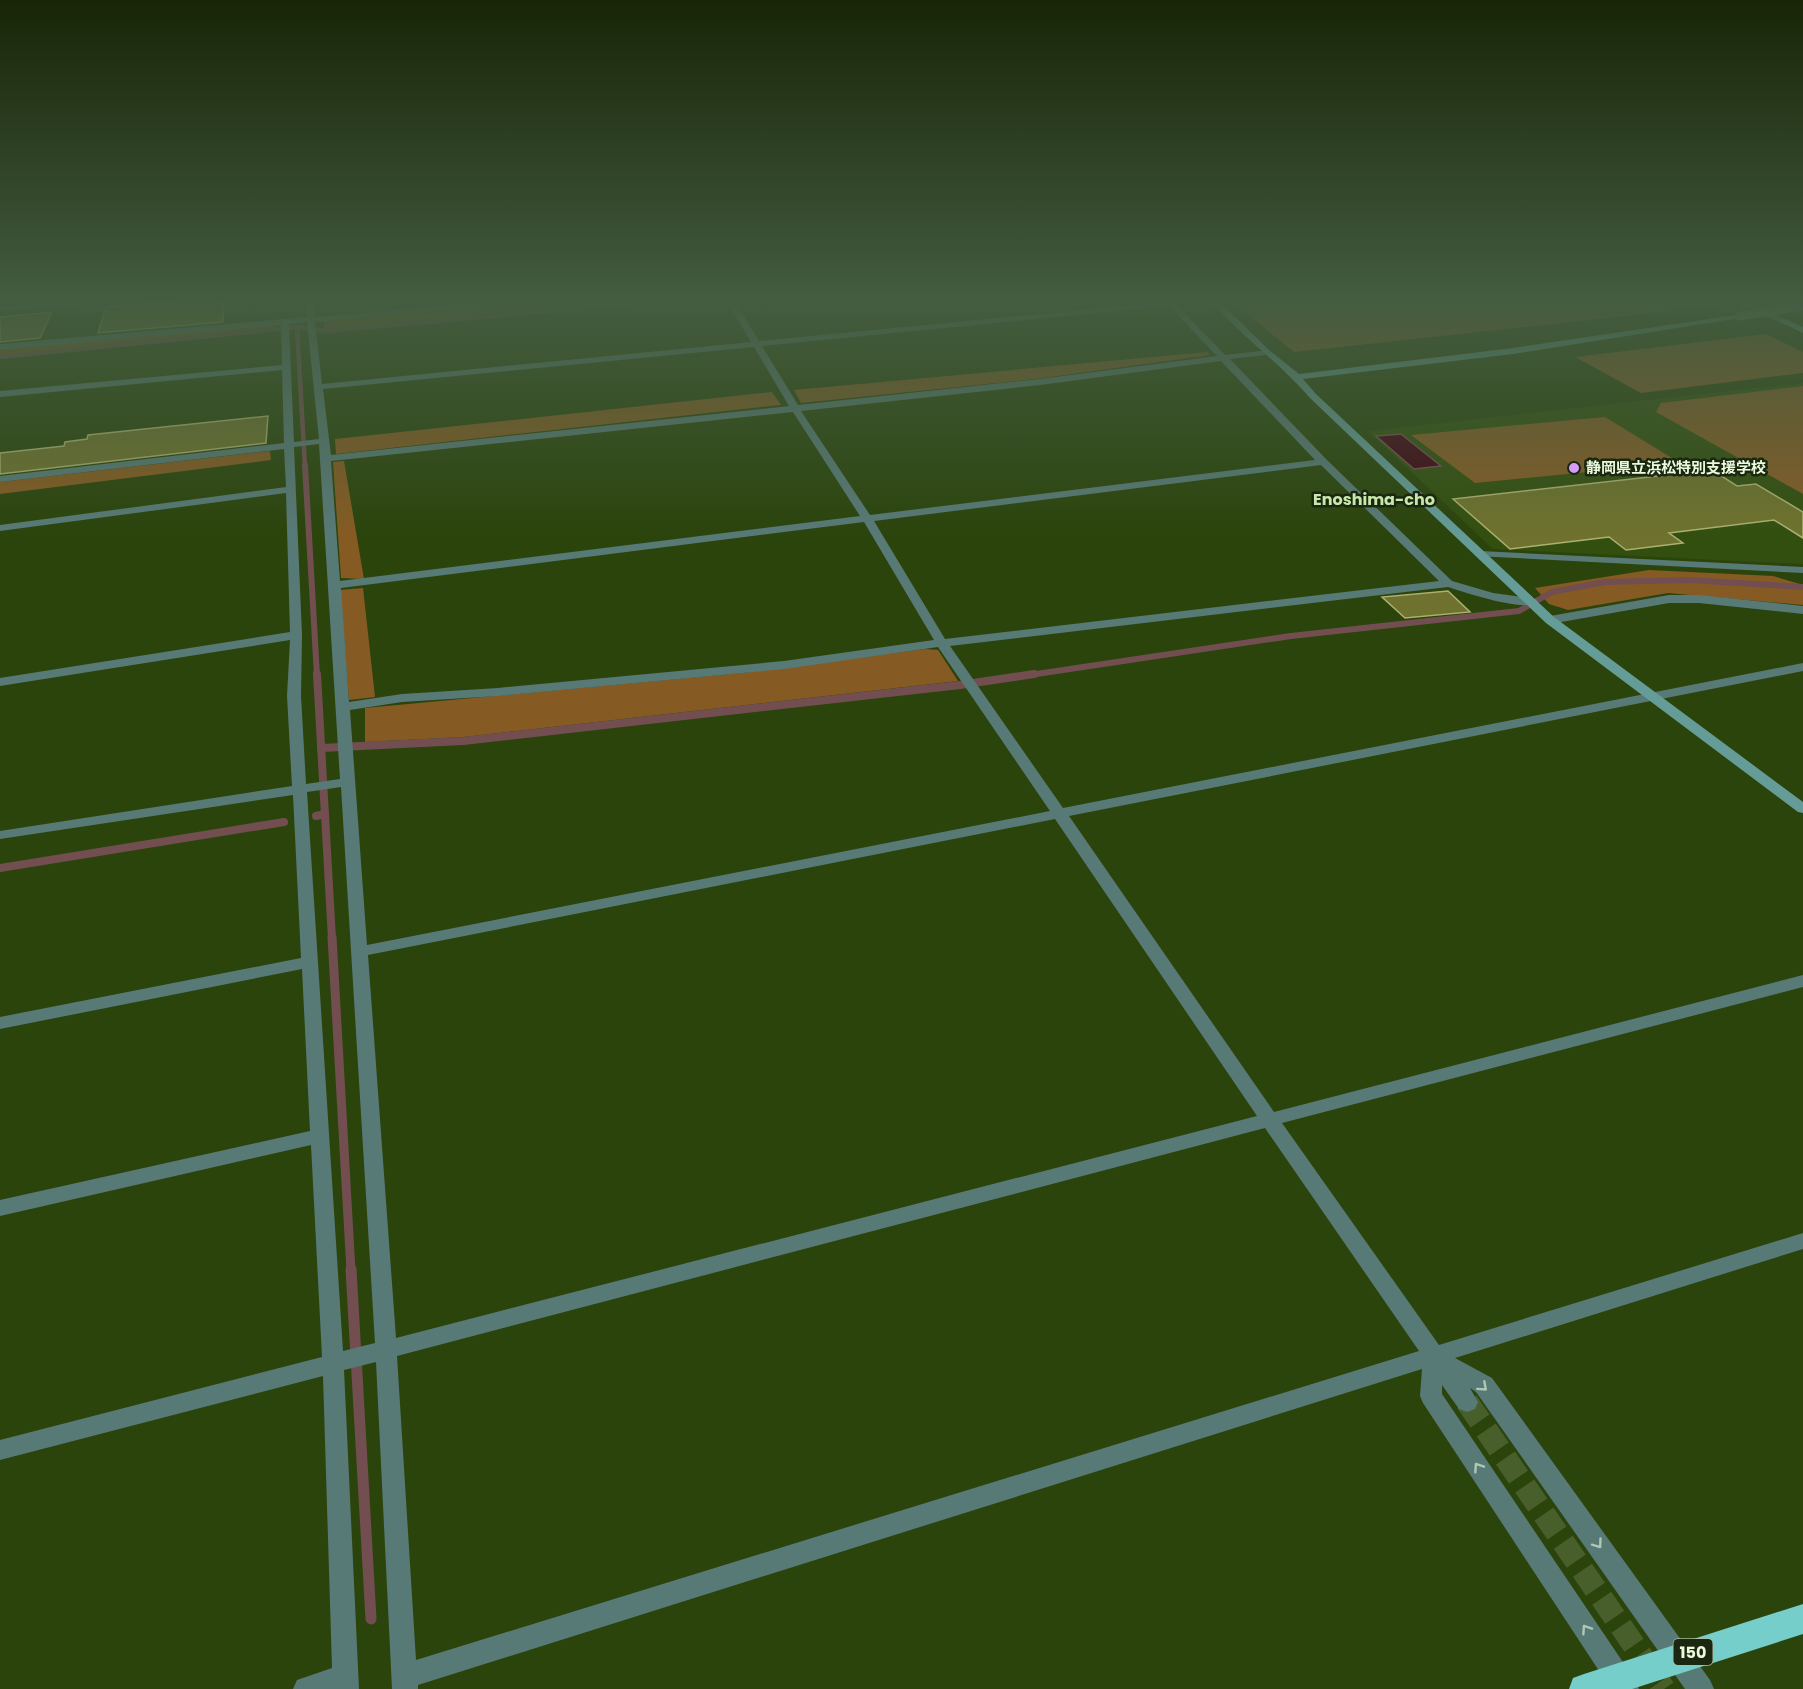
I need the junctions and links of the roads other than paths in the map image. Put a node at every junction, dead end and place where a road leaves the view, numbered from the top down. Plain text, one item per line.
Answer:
1 (150, 380) edge
2 (286, 380) edge
3 (317, 380) edge
4 (391, 380) edge
5 (778, 380) edge
6 (1057, 380) edge
7 (1243, 380) edge
8 (1299, 380) edge
9 (318, 387) junction
10 (0, 394) edge
11 (795, 408) junction
12 (324, 441) junction
13 (289, 445) junction
14 (326, 459) junction
15 (1323, 462) junction
16 (0, 479) edge
17 (291, 489) junction
18 (867, 519) junction
19 (0, 528) edge
20 (1480, 554) junction
21 (1803, 570) edge
22 (1448, 583) junction
23 (335, 585) junction
24 (1532, 602) junction
25 (1803, 609) edge
26 (1550, 620) junction
27 (296, 635) junction
28 (941, 642) junction
29 (1803, 667) edge
30 (0, 682) edge
31 (1650, 697) junction
32 (341, 706) junction
33 (342, 783) junction
34 (307, 788) junction
35 (1803, 809) edge
36 (1058, 814) junction
37 (0, 835) edge
38 (358, 952) junction
39 (310, 962) junction
40 (1803, 981) edge
41 (0, 1023) edge
42 (1269, 1120) junction
43 (319, 1136) junction
44 (0, 1208) edge
45 (1803, 1241) edge
46 (386, 1350) junction
47 (1433, 1357) junction
48 (333, 1363) junction
49 (1467, 1402) tunnel mouth
50 (0, 1450) edge
51 (1803, 1619) edge
52 (1678, 1657) junction
53 (346, 1683) edge
54 (405, 1683) edge
55 (1622, 1684) edge
56 (306, 1689) edge
57 (1584, 1689) edge
58 (1701, 1689) edge

1 - 10 street
2 - 13 street
3 - 9 street
4 - 9 street
5 - 11 street
6 - 11 street
7 - 15 street
8 - 20 street
9 - 12 street
11 - 14 street
11 - 18 street
12 - 13 street
12 - 14 street
13 - 16 street
13 - 17 street
14 - 23 street
15 - 18 street
15 - 22 street
17 - 19 street
17 - 27 street
18 - 23 street
18 - 28 street
20 - 21 street
20 - 24 street
22 - 24 street
22 - 28 street
23 - 32 street
24 - 26 street
25 - 26 street
26 - 31 street
27 - 30 street
27 - 34 street
28 - 32 street
28 - 36 street
29 - 31 street
31 - 35 street
31 - 36 street
32 - 33 street
33 - 34 street
33 - 38 street
34 - 37 street
34 - 39 street
36 - 38 street
36 - 42 street
38 - 46 street
39 - 41 street
39 - 43 street
40 - 42 street
42 - 46 street
42 - 47 street
43 - 44 street
43 - 48 street
45 - 47 street
46 - 48 street
46 - 54 street
47 - 49 street
47 -> 52 street
47 - 54 street
55 -> 47 street
48 - 50 street
48 - 53 street
51 - 52 highway, 150
52 - 55 highway, 150
52 - 58 street
53 - 56 street
55 - 57 highway, 150

